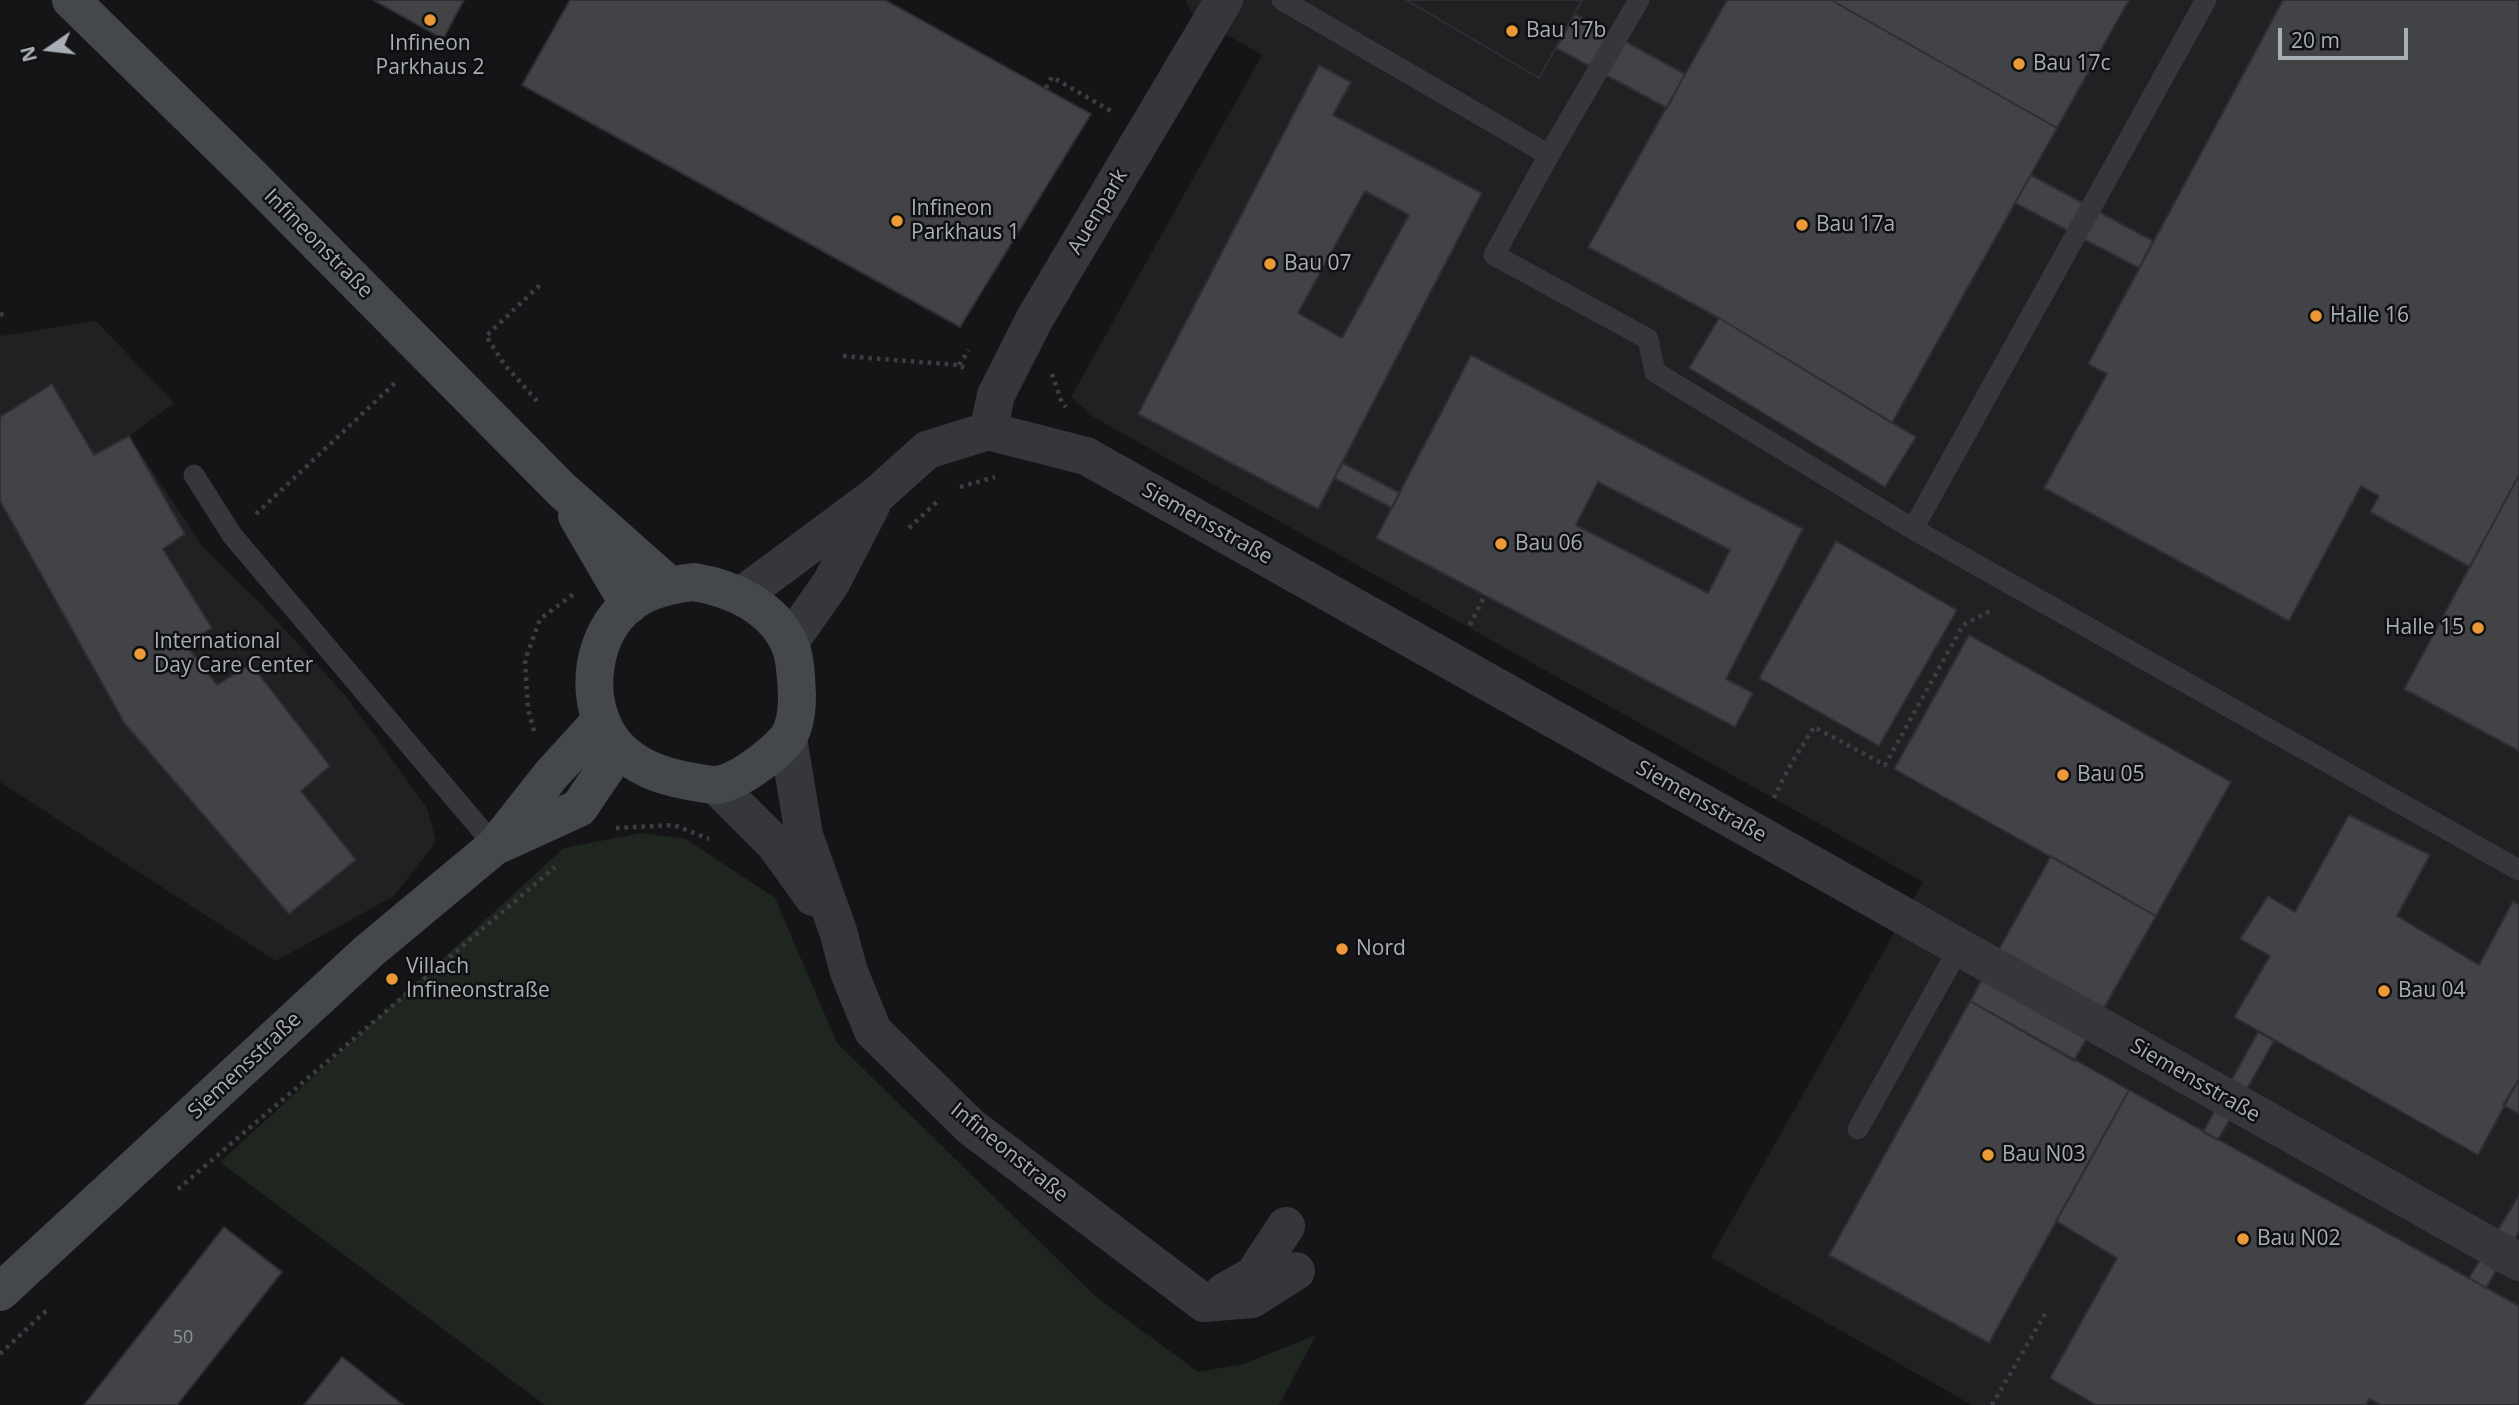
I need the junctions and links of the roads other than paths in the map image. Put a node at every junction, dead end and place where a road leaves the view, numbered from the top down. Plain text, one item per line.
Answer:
1 (71, 0) edge
2 (1224, 0) edge
3 (1282, 0) edge
4 (1639, 0) edge
5 (2206, 0) edge
6 (1549, 155) junction
7 (988, 430) junction
8 (194, 475) dead end
9 (562, 490) junction
10 (877, 495) junction
11 (1913, 529) junction
12 (669, 585) junction
13 (741, 596) junction
14 (628, 605) junction
15 (789, 643) junction
16 (610, 734) junction
17 (788, 738) junction
18 (716, 785) junction
19 (495, 846) junction
20 (2519, 870) edge
21 (838, 931) junction
22 (1959, 948) junction
23 (1858, 1129) dead end
24 (1286, 1227) dead end
25 (2519, 1262) edge
26 (1296, 1271) dead end
27 (0, 1292) edge
28 (1204, 1303) junction

1 - 9 street, Infineonstraße
2 - 7 street, Auenpark
3 - 6 lane
4 - 6 lane
5 - 11 lane
6 - 11 lane
7 - 10 street
7 - 22 street, Siemensstraße
8 - 19 lane
9 - 12 street, Infineonstraße
9 - 14 street, Infineonstraße
10 - 13 street
10 - 15 street
11 - 20 lane
12 - 13 street
12 - 14 street
13 - 15 street
14 - 16 street
15 - 17 street
16 - 18 street
16 - 19 street, Siemensstraße
17 - 18 street
17 - 21 street, Infineonstraße
18 - 21 street, Infineonstraße
19 - 27 street, Siemensstraße
21 - 28 street, Infineonstraße
22 - 23 lane
22 - 25 street, Siemensstraße
24 - 28 street
26 - 28 street

